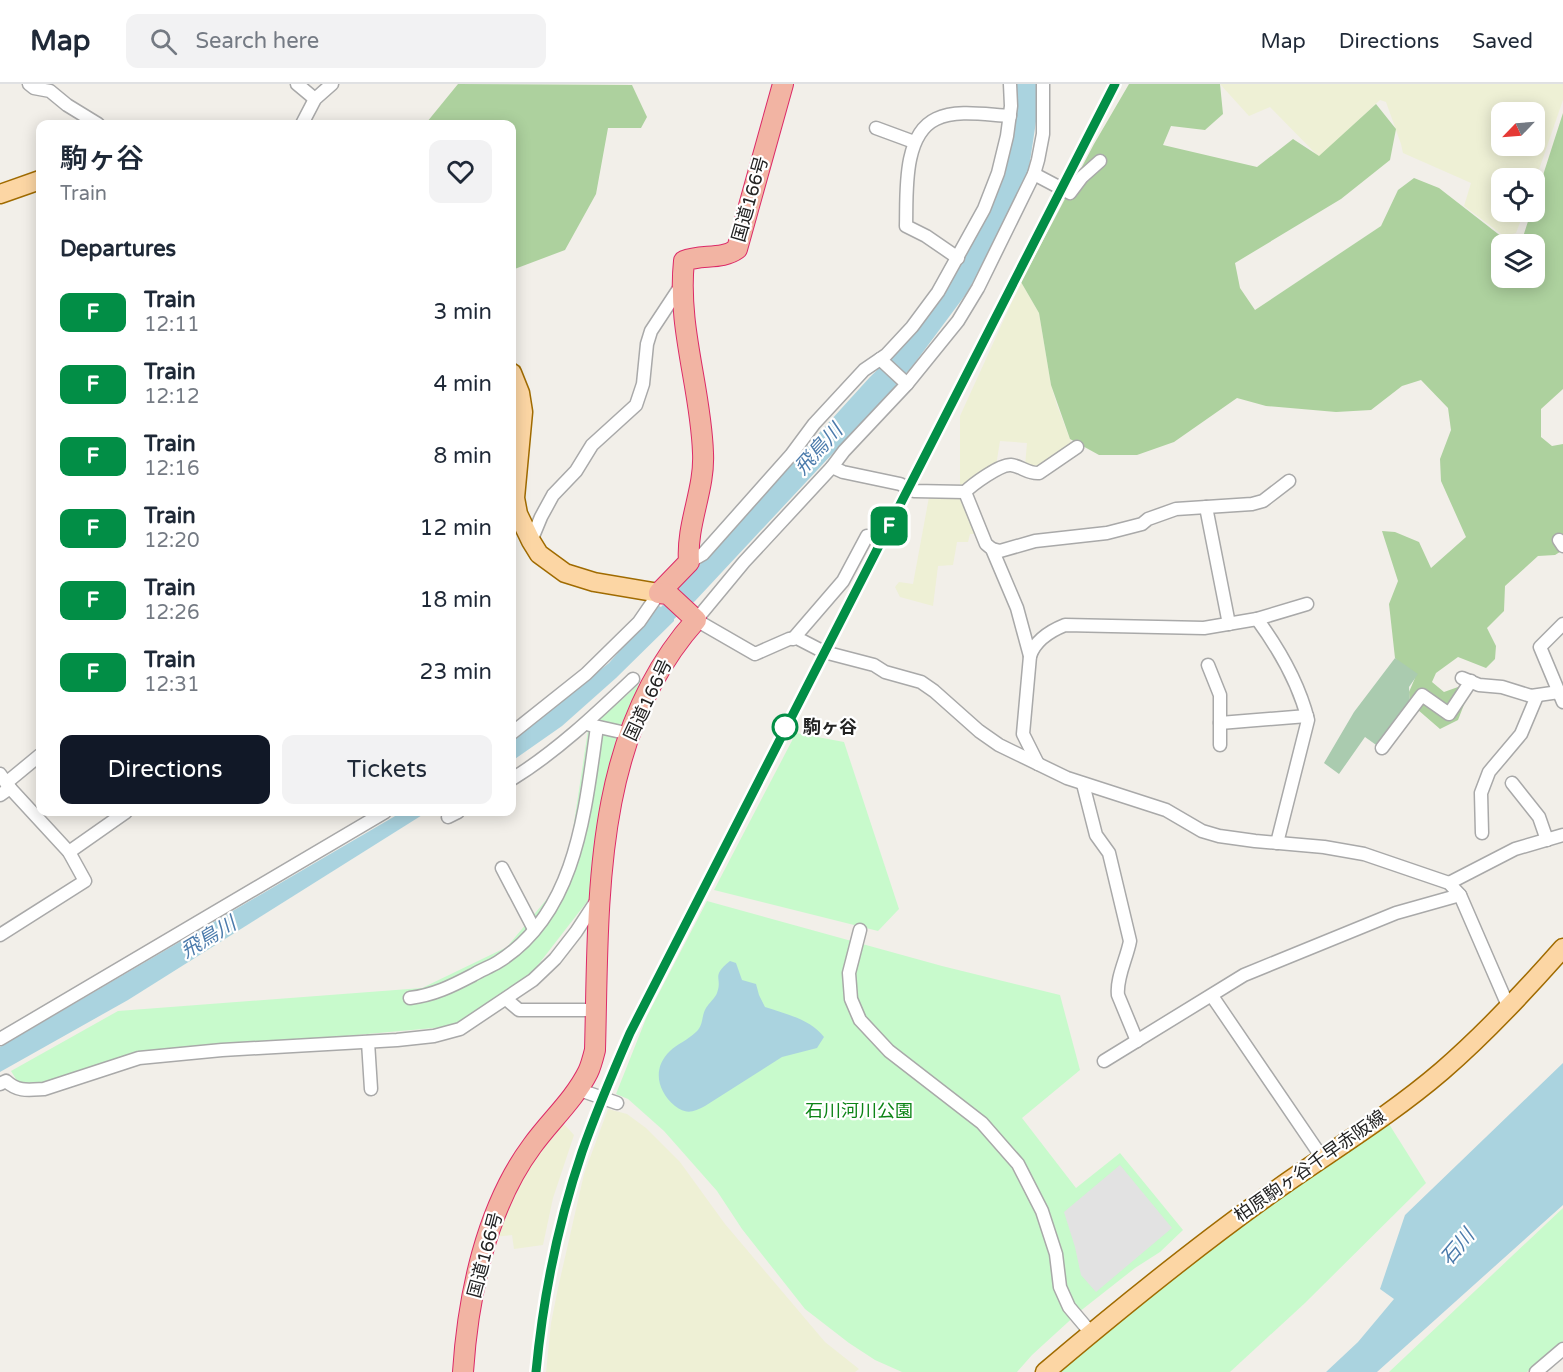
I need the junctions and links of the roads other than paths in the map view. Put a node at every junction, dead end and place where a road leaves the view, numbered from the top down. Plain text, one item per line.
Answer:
1 (29, 84) edge
2 (297, 84) edge
3 (332, 84) edge
4 (783, 84) edge
5 (1010, 84) edge
6 (1042, 84) edge
7 (315, 99) junction
8 (1010, 116) junction
9 (91, 120) edge
10 (304, 120) edge
11 (876, 128) dead end
12 (914, 142) junction
13 (1100, 161) dead end
14 (1034, 174) junction
15 (36, 181) edge
16 (0, 194) edge
17 (958, 258) junction
18 (682, 283) junction
19 (881, 360) junction
20 (516, 383) edge
21 (906, 383) junction
22 (1077, 447) dead end
23 (832, 467) junction
24 (1289, 481) dead end
25 (516, 487) edge
26 (964, 492) junction
27 (516, 503) edge
28 (1206, 507) junction
29 (867, 536) dead end
30 (531, 541) junction
31 (992, 549) junction
32 (689, 562) junction
33 (664, 594) junction
34 (1307, 604) dead end
35 (693, 616) junction
36 (1257, 619) junction
37 (1229, 624) junction
38 (1563, 624) edge
39 (793, 639) junction
40 (1030, 656) junction
41 (1208, 665) dead end
42 (633, 679) dead end
43 (1538, 696) junction
44 (1561, 697) edge
45 (1307, 716) junction
46 (1220, 723) junction
47 (591, 725) junction
48 (516, 730) edge
49 (630, 734) junction
50 (1220, 745) dead end
51 (1382, 748) dead end
52 (36, 758) edge
53 (1038, 764) junction
54 (516, 777) edge
55 (1512, 783) dead end
56 (1083, 784) junction
57 (4, 785) edge
58 (120, 816) edge
59 (378, 816) edge
60 (1482, 833) dead end
61 (1563, 835) edge
62 (1547, 840) junction
63 (1277, 843) junction
64 (69, 852) junction
65 (502, 868) dead end
66 (1449, 883) junction
67 (1460, 895) junction
68 (600, 896) junction
69 (534, 929) junction
70 (860, 930) dead end
71 (0, 935) edge
72 (1563, 948) edge
73 (1212, 996) junction
74 (410, 998) dead end
75 (506, 999) junction
76 (1509, 1008) junction
77 (596, 1010) junction
78 (0, 1039) edge
79 (1137, 1041) junction
80 (368, 1042) junction
81 (1104, 1061) dead end
82 (0, 1084) edge
83 (371, 1089) dead end
84 (577, 1089) junction
85 (617, 1103) dead end
86 (1323, 1159) junction
87 (1091, 1333) junction
88 (1563, 1349) edge
89 (463, 1372) edge
90 (1045, 1372) edge
91 (1536, 1372) edge

1 - 9 street
2 - 7 street
3 - 7 street
4 - 18 highway, 国道166号
5 - 8 street
6 - 14 street
7 - 10 street
8 - 12 street
8 - 17 street
11 - 12 street
12 - 17 street
13 - 14 street
14 - 21 street
15 - 16 main road
17 - 19 street
18 - 30 street
18 - 32 highway, 国道166号
19 - 21 street
19 - 32 street
20 - 25 main road
21 - 23 street
22 - 26 street
23 - 26 street
23 - 35 street
24 - 28 street
26 - 31 street
27 - 30 main road
28 - 31 street
28 - 37 street
29 - 39 street
30 - 33 main road
31 - 40 street
32 - 33 highway
33 - 35 highway
33 - 48 street
34 - 36 street
35 - 39 street
35 - 49 highway, 国道166号
36 - 37 street
36 - 45 street
37 - 40 street
38 - 44 street
39 - 53 street
40 - 53 street
41 - 46 street
42 - 47 street
43 - 44 street
43 - 51 street
43 - 60 street
45 - 46 street
45 - 63 street
46 - 50 street
47 - 49 street
47 - 54 street
47 - 69 street
49 - 68 highway, 国道166号
52 - 57 street
53 - 56 street
55 - 62 street
56 - 63 street
56 - 79 street
57 - 64 street
58 - 64 street
59 - 78 street
61 - 62 street
62 - 66 street
63 - 66 street
64 - 71 street
65 - 69 street
66 - 67 street
67 - 73 street
67 - 76 street
68 - 75 street
68 - 77 highway, 国道166号
69 - 74 street
70 - 87 street
72 - 76 main road, 柏原駒ヶ谷千早赤阪線
73 - 79 street
73 - 86 street
75 - 77 street
75 - 80 street
76 - 86 main road, 柏原駒ヶ谷千早赤阪線
77 - 84 highway, 国道166号
79 - 81 street
80 - 82 street
80 - 83 street
84 - 85 street
84 - 89 highway, 国道166号
86 - 87 main road, 柏原駒ヶ谷千早赤阪線
87 - 90 main road, 柏原駒ヶ谷千早赤阪線
88 - 91 street

